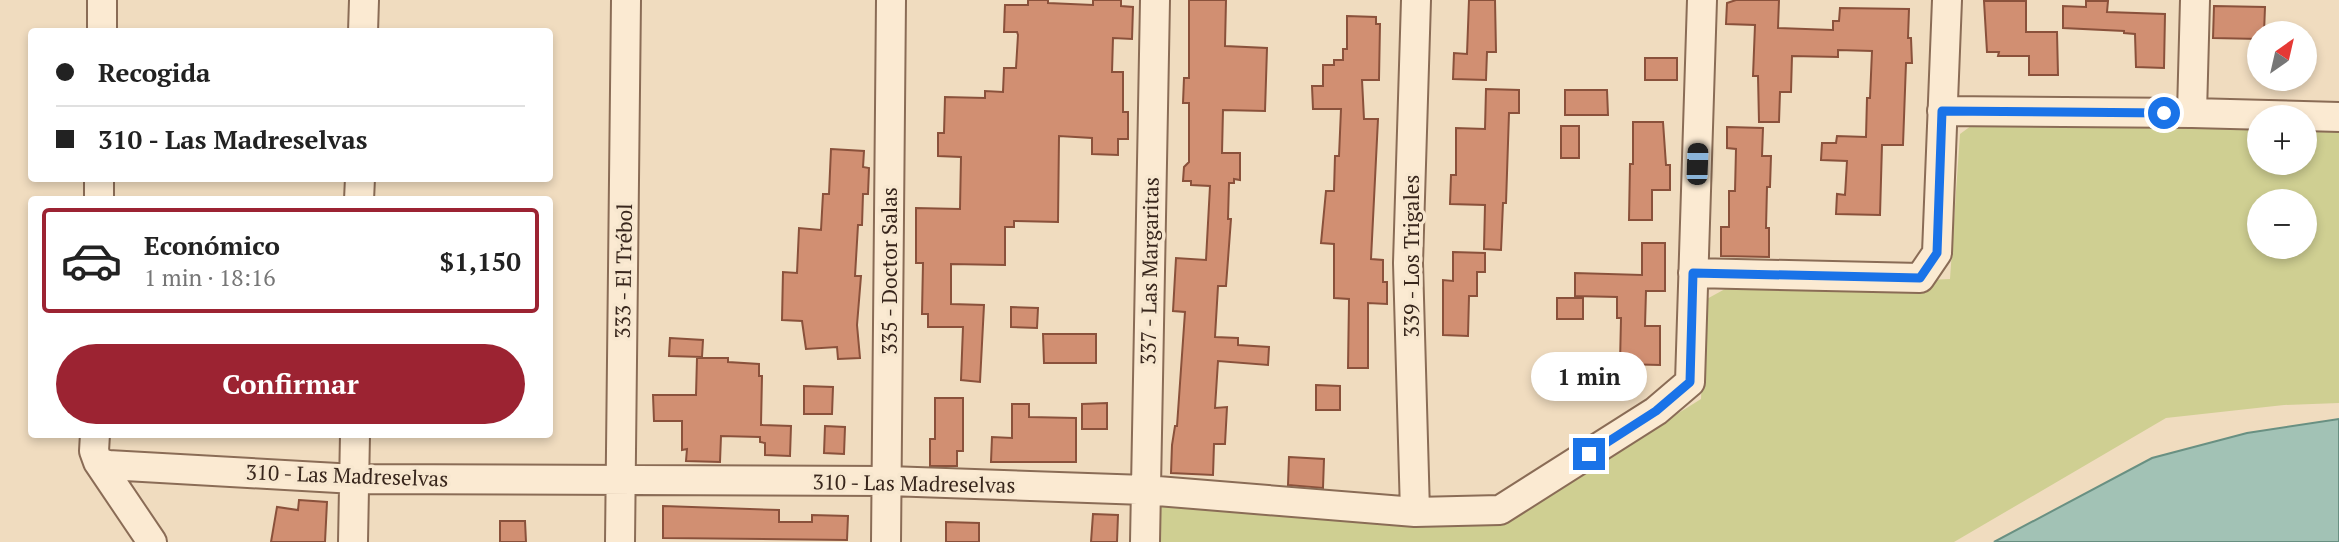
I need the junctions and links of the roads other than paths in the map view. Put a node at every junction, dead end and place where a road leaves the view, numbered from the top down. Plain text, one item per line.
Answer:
1 (102, 0) edge
2 (363, 0) edge
3 (626, 0) edge
4 (891, 0) edge
5 (1155, 0) edge
6 (1416, 0) edge
7 (1702, 0) edge
8 (1947, 0) edge
9 (2195, 0) edge
10 (102, 28) edge
11 (363, 28) edge
12 (1942, 111) junction
13 (2192, 113) junction
14 (2339, 117) edge
15 (1693, 273) junction
16 (95, 438) edge
17 (355, 438) edge
18 (98, 462) junction
19 (355, 479) junction
20 (620, 479) junction
21 (888, 481) junction
22 (1145, 489) junction
23 (1415, 512) junction
24 (152, 542) edge
25 (353, 542) edge
26 (620, 542) edge
27 (886, 542) edge
28 (1145, 542) edge

1 - 10 street
2 - 11 street
3 - 20 street, 333 - El Trébol
4 - 21 street, 335 - Doctor Salas
5 - 22 street, 337 - Las Margaritas
6 - 23 street, 339 - Los Trigales
7 - 15 street
8 - 12 street
9 - 13 street
12 - 13 street
12 - 15 street
13 - 14 street
15 - 23 street, 310 - Las Madreselvas
16 - 18 street
17 - 19 street
18 - 19 street, 310 - Las Madreselvas
18 - 24 street
19 - 20 street, 310 - Las Madreselvas
19 - 25 street
20 - 21 street, 310 - Las Madreselvas
20 - 26 street, 333 - El Trébol
21 - 22 street, 310 - Las Madreselvas
21 - 27 street, 335 - Doctor Salas
22 - 23 street, 310 - Las Madreselvas
22 - 28 street, 337 - Las Margaritas

